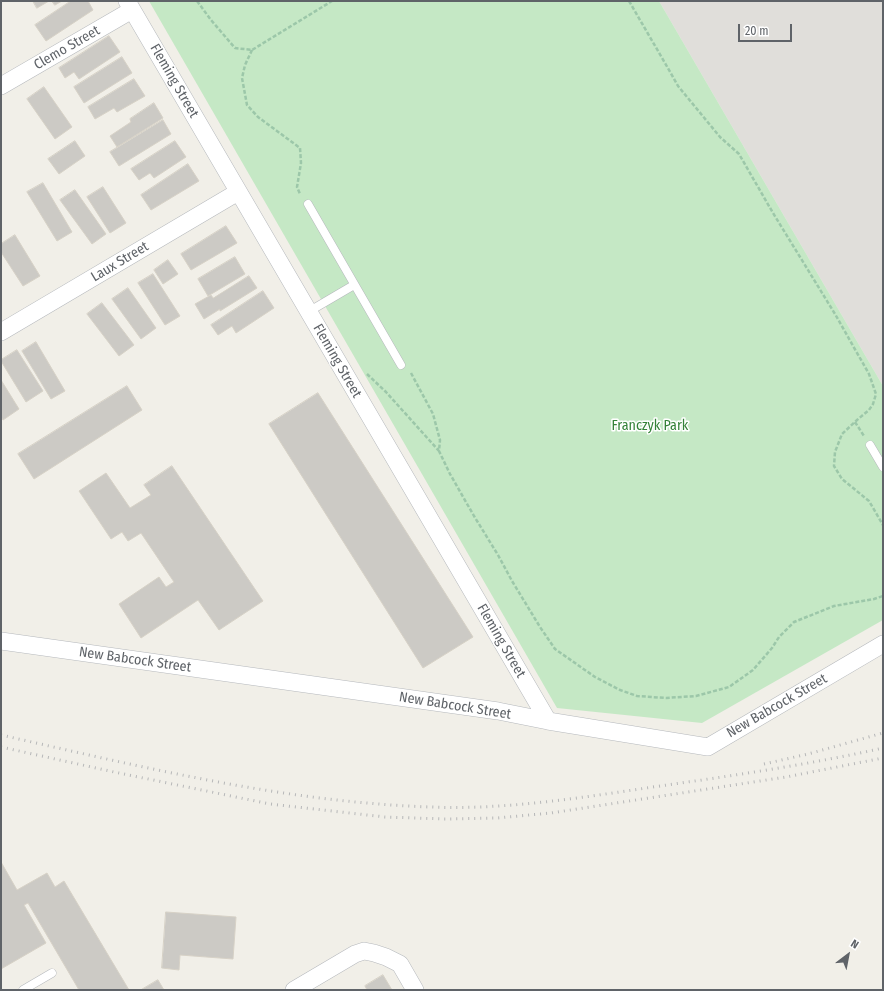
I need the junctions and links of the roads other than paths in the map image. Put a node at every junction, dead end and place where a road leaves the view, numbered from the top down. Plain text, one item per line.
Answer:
1 (129, 6) edge
2 (1, 86) edge
3 (238, 192) junction
4 (308, 204) road end
5 (354, 285) junction
6 (308, 312) junction
7 (1, 332) edge
8 (401, 365) road end
9 (870, 445) dead end
10 (883, 467) edge
11 (1, 641) edge
12 (883, 644) edge
13 (548, 721) junction
14 (52, 973) dead end
15 (23, 990) edge
16 (294, 990) edge
17 (415, 990) edge

1 - 2 street, Clemo Street
1 - 3 street, Fleming Street
3 - 6 street, Fleming Street
3 - 7 street, Laux Street
4 - 5 lane
5 - 6 lane
5 - 8 lane
6 - 13 street, Fleming Street
9 - 10 lane
11 - 13 street, New Babcock Street
12 - 13 street, New Babcock Street
14 - 15 lane
16 - 17 street

